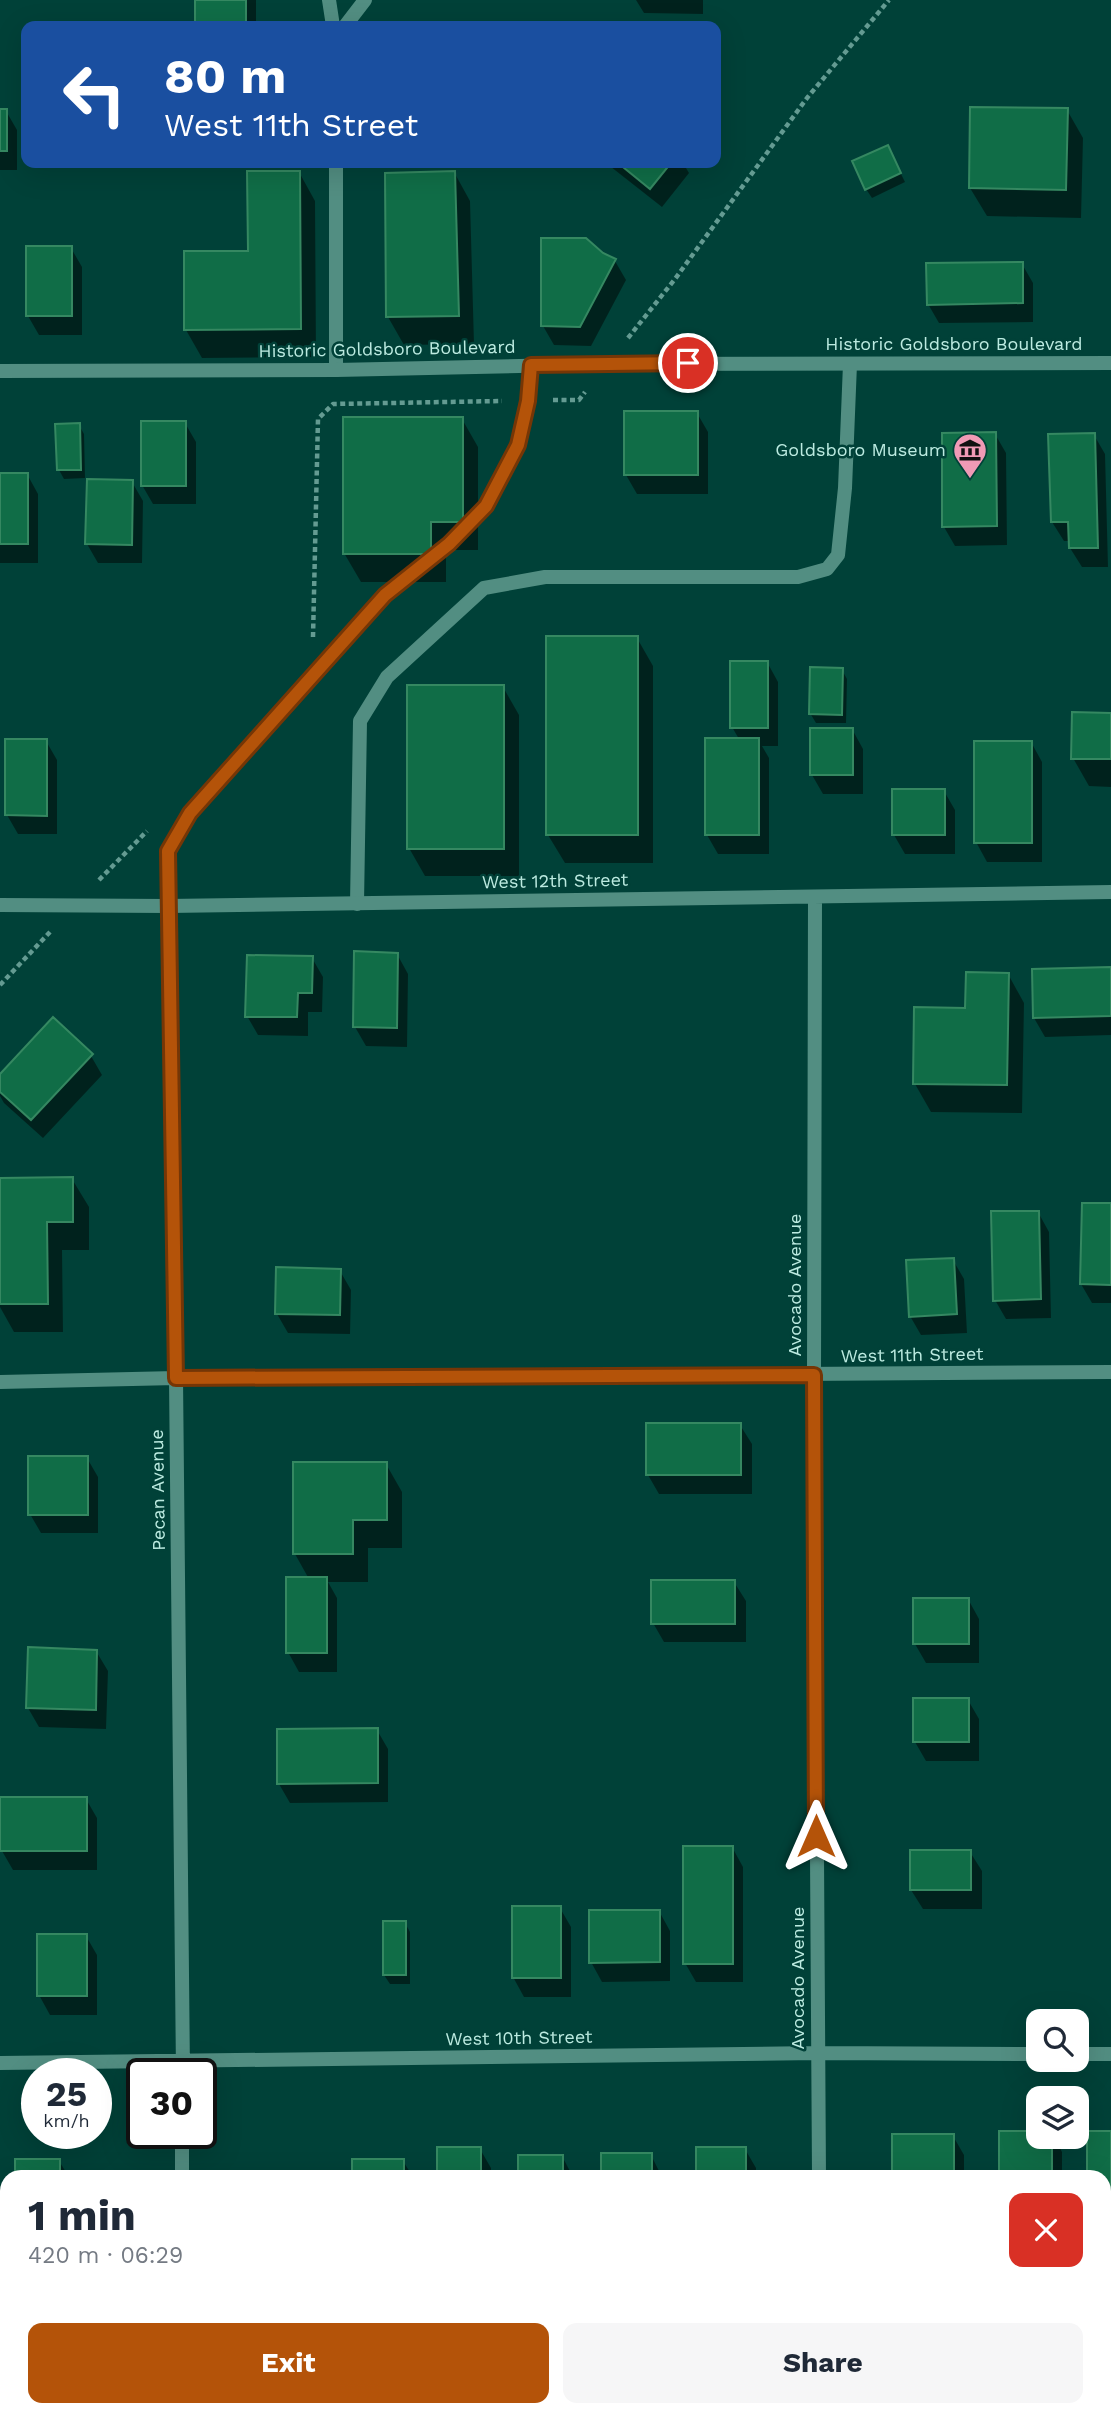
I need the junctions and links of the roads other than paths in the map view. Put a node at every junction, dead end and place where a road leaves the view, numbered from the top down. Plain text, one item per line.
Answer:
1 (329, 0) edge
2 (365, 0) edge
3 (333, 21) edge
4 (349, 21) edge
5 (336, 168) edge
6 (850, 363) junction
7 (1111, 363) edge
8 (531, 365) junction
9 (336, 370) junction
10 (0, 371) edge
11 (1111, 892) edge
12 (815, 897) junction
13 (357, 904) junction
14 (0, 905) edge
15 (168, 906) junction
16 (1111, 1372) edge
17 (814, 1375) junction
18 (176, 1378) junction
19 (0, 1382) edge
20 (817, 2053) junction
21 (1026, 2054) edge
22 (1089, 2054) edge
23 (1111, 2054) edge
24 (183, 2058) edge
25 (0, 2063) edge
26 (126, 2066) edge
27 (217, 2067) edge
28 (182, 2149) edge
29 (182, 2170) edge
30 (819, 2170) edge

1 - 3 street
2 - 4 street
5 - 9 street
6 - 7 street, Historic Goldsboro Boulevard
6 - 8 street, Historic Goldsboro Boulevard
6 - 13 street
8 - 9 street, Historic Goldsboro Boulevard
8 - 15 street, Pecan Avenue
9 - 10 street, Historic Goldsboro Boulevard
11 - 12 street, West 12th Street
12 - 13 street, West 12th Street
12 - 17 street, Avocado Avenue
13 - 15 street, West 12th Street
14 - 15 street, West 12th Street
15 - 18 street, Pecan Avenue
16 - 17 street, West 11th Street
17 - 18 street, West 11th Street
17 - 20 street, Avocado Avenue
18 - 19 street, West 11th Street
18 - 24 street, Pecan Avenue
20 - 21 street, West 10th Street
20 - 27 street, West 10th Street
20 - 30 street, Avocado Avenue
22 - 23 street
25 - 26 street, West 10th Street
28 - 29 street

